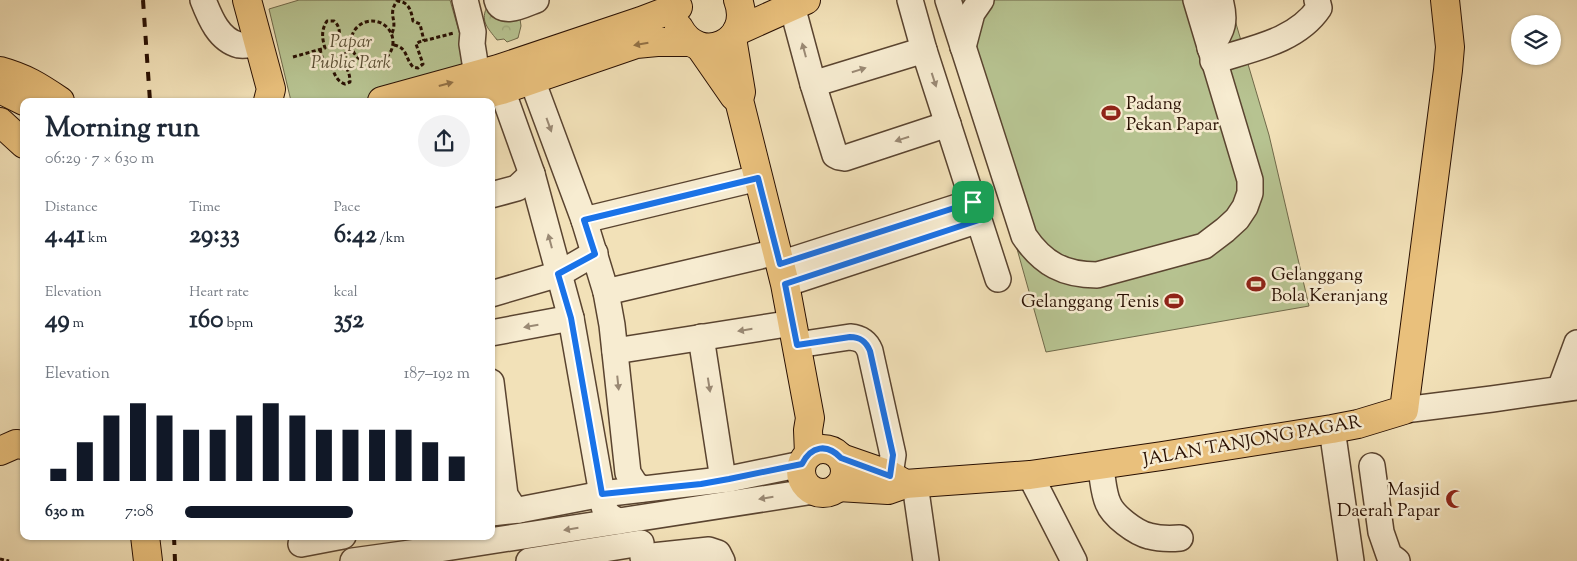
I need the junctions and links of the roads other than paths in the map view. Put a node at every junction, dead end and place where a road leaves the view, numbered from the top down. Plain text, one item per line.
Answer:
1 (203, 0) edge
2 (248, 0) edge
3 (496, 0) edge
4 (536, 0) edge
5 (642, 0) edge
6 (738, 0) edge
7 (910, 0) edge
8 (948, 0) edge
9 (981, 0) edge
10 (1196, 0) edge
11 (1220, 0) edge
12 (1317, 0) edge
13 (1445, 0) edge
14 (471, 2) edge
15 (678, 3) edge
16 (799, 3) edge
17 (622, 27) junction
18 (735, 34) junction
19 (259, 44) junction
20 (695, 44) junction
21 (963, 47) junction
22 (924, 50) junction
23 (1212, 54) junction
24 (0, 71) edge
25 (492, 78) junction
26 (532, 80) junction
27 (813, 84) junction
28 (0, 89) edge
29 (274, 97) edge
30 (56, 98) edge
31 (396, 98) edge
32 (463, 98) edge
33 (20, 99) edge
34 (739, 100) junction
35 (0, 117) edge
36 (0, 122) edge
37 (948, 124) junction
38 (20, 127) edge
39 (20, 140) edge
40 (532, 174) junction
41 (760, 184) junction
42 (495, 194) edge
43 (976, 211) junction
44 (589, 236) junction
45 (781, 266) junction
46 (558, 274) junction
47 (998, 279) dead end
48 (606, 292) junction
49 (495, 293) edge
50 (612, 325) junction
51 (573, 326) junction
52 (495, 333) edge
53 (795, 334) junction
54 (701, 337) junction
55 (1577, 343) edge
56 (615, 351) junction
57 (1568, 388) edge
58 (1404, 410) junction
59 (495, 415) edge
60 (1332, 429) junction
61 (820, 456) junction
62 (1100, 465) junction
63 (1372, 466) dead end
64 (1030, 475) junction
65 (729, 479) junction
66 (903, 481) junction
67 (642, 489) junction
68 (826, 489) junction
69 (602, 494) junction
70 (519, 510) junction
71 (495, 513) edge
72 (628, 520) junction
73 (1180, 538) dead end
74 (145, 540) edge
75 (328, 540) edge
76 (385, 546) edge
77 (301, 547) edge
78 (642, 554) edge
79 (432, 556) edge
80 (1393, 558) edge
81 (148, 561) edge
82 (353, 561) edge
83 (529, 561) edge
84 (722, 561) edge
85 (926, 561) edge
86 (1074, 561) edge
87 (1351, 561) edge

1 - 19 street
2 - 19 main road
3 - 4 street
5 - 17 main road
6 - 18 main road
7 - 22 street
8 - 21 street
9 - 21 street
10 - 23 street
11 - 23 street
12 - 23 street
13 - 58 main road
14 - 25 street
15 - 17 main road
15 - 20 main road
16 - 18 main road
27 -> 16 street
17 - 25 main road
18 - 20 main road
18 - 34 main road
19 - 29 main road
20 -> 26 main road
20 - 34 main road
21 - 23 street
27 -> 22 street
22 -> 37 street
24 - 30 main road
25 - 26 main road
31 -> 25 main road
25 - 32 main road
25 - 40 street
26 -> 44 street
37 -> 27 street
28 - 33 main road
34 - 41 main road
35 - 38 main road
36 - 39 main road
37 - 43 street
40 - 42 street
46 -> 40 street
41 - 44 street
41 - 45 main road
43 - 45 street
43 - 47 street
44 - 46 street
44 - 48 street
45 - 48 street
45 - 53 main road
46 - 49 street
46 - 51 street
48 - 50 street
50 - 51 street
50 - 56 street
51 -> 52 street
51 - 69 street
53 -> 54 street
53 - 61 main road
53 - 66 street
54 - 56 street
54 -> 65 street
55 - 57 street
56 -> 67 street
57 - 58 street
58 - 60 main road, JALAN TANJONG PAGAR
59 - 70 street
60 - 62 main road, JALAN TANJONG PAGAR
60 - 87 street
61 - 65 street
61 - 66 main road
61 - 68 main road
61 - 68 main road
62 - 64 main road, JALAN TANJONG PAGAR
62 - 73 street
63 - 80 street
64 - 66 main road, JALAN TANJONG PAGAR
64 - 86 street
65 - 67 street
66 - 68 main road, JALAN TANJONG PAGAR
66 - 85 street
67 - 69 street
68 -> 72 street
69 - 70 street
69 - 72 street
70 - 71 street
72 - 78 street
72 -> 79 street
74 - 81 main road
75 - 77 street
76 - 79 street
76 - 82 street
78 - 83 street
78 - 84 street
80 - 87 street

